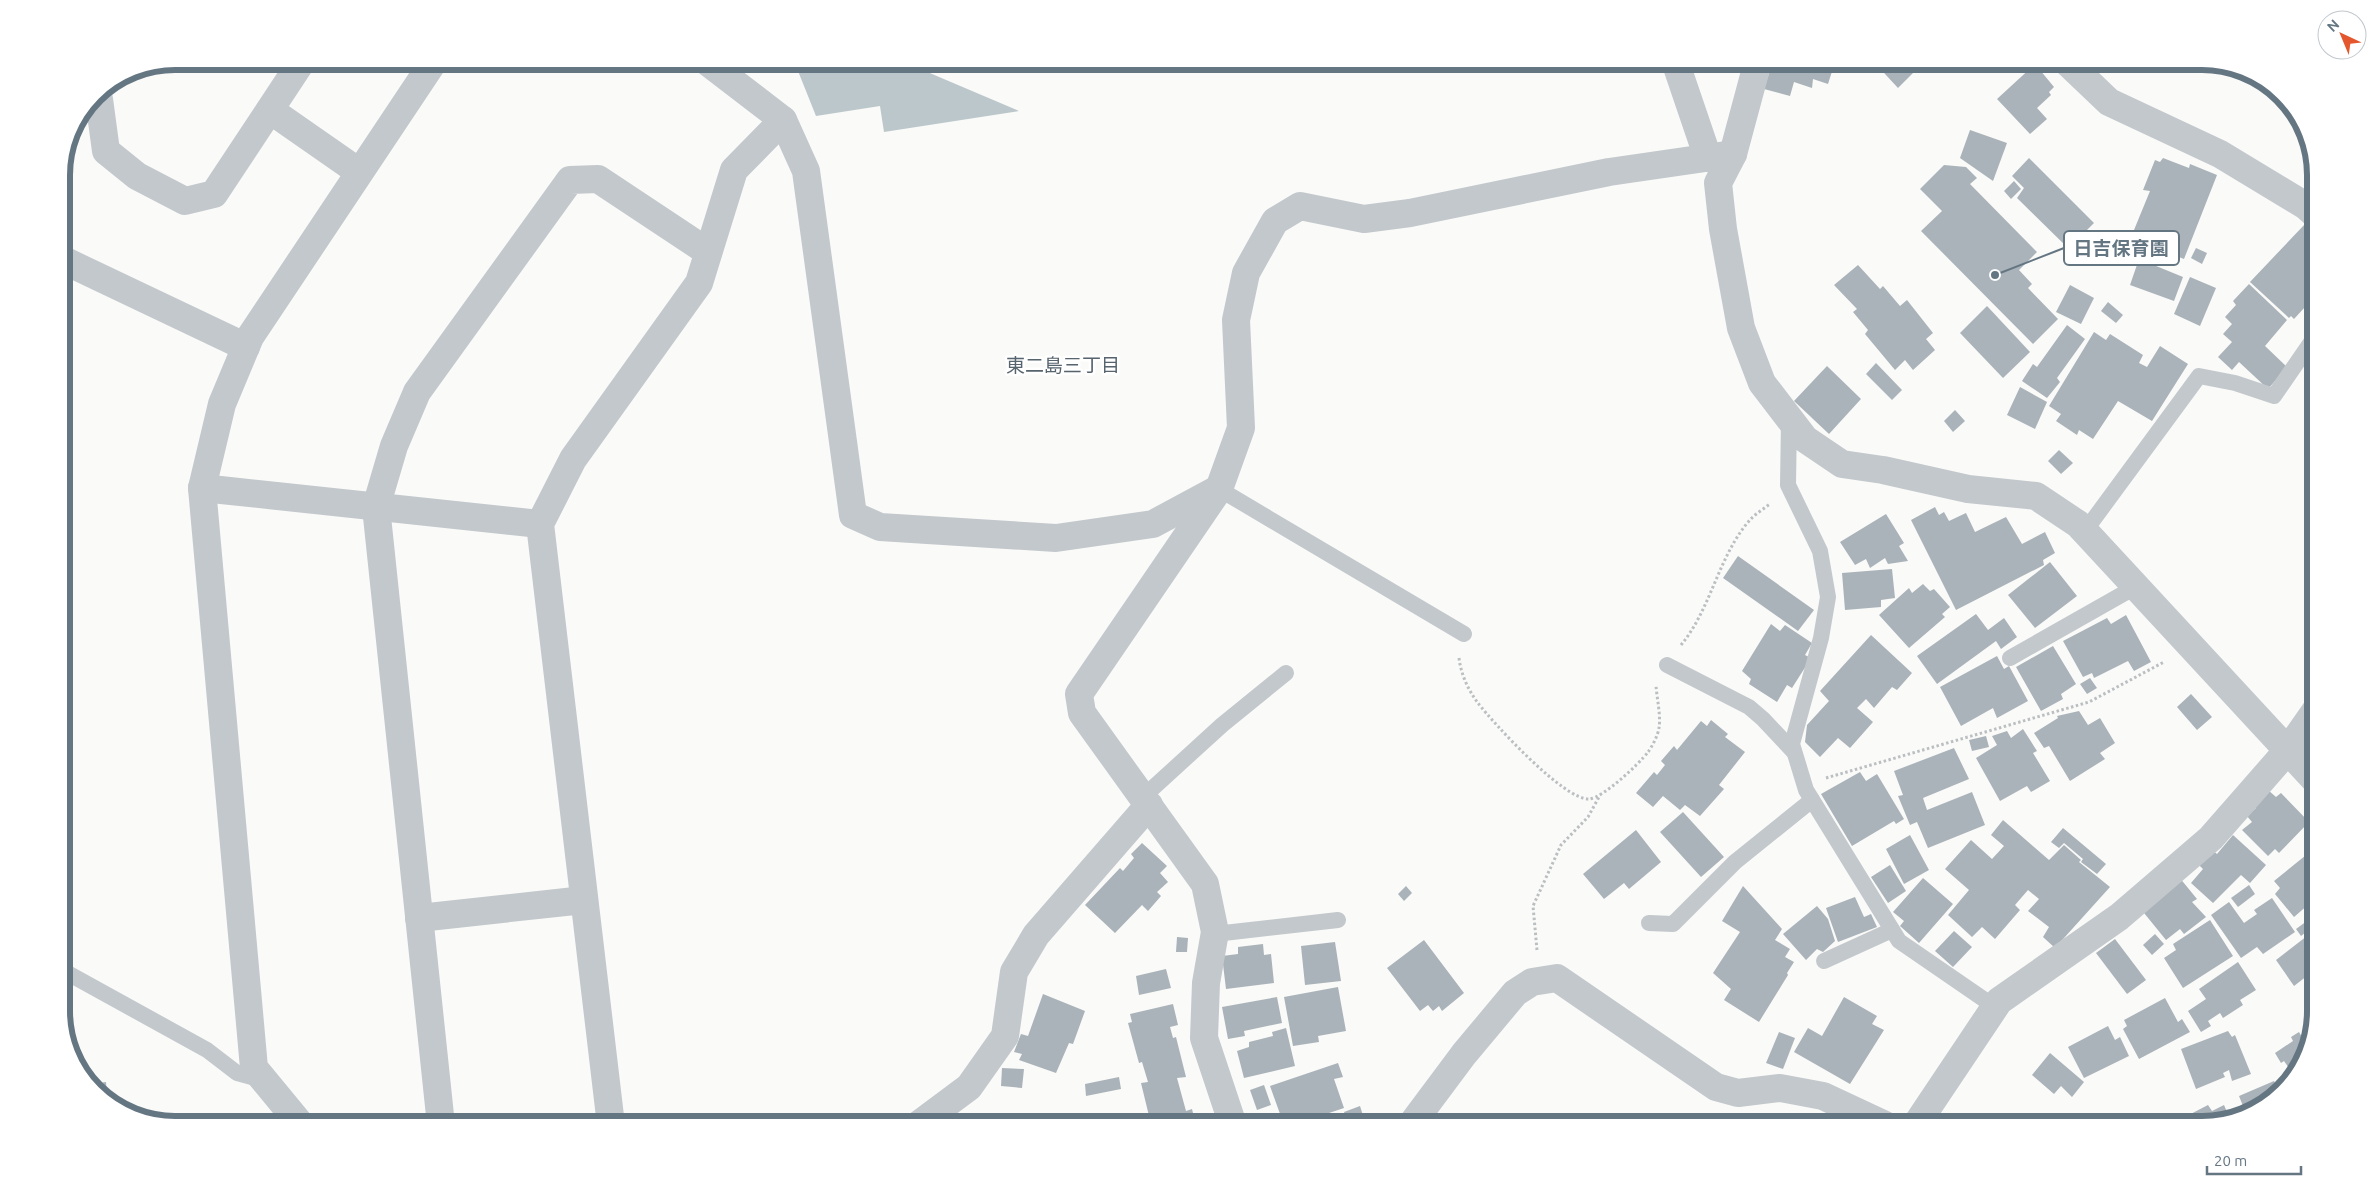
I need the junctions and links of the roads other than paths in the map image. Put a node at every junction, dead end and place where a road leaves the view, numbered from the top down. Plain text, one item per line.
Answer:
1 (296, 70) edge
2 (428, 70) edge
3 (735, 70) edge
4 (1679, 70) edge
5 (1754, 70) edge
6 (2075, 70) edge
7 (99, 103) edge
8 (270, 110) junction
9 (783, 120) junction
10 (1720, 156) junction
11 (359, 172) junction
12 (2307, 207) edge
13 (708, 252) junction
14 (70, 263) edge
15 (246, 347) junction
16 (2307, 348) edge
17 (1789, 418) junction
18 (202, 488) junction
19 (1219, 489) junction
20 (376, 507) junction
21 (540, 524) junction
22 (2085, 531) junction
23 (2137, 586) junction
24 (1464, 634) road end
25 (2010, 658) dead end
26 (1667, 664) road end
27 (1286, 673) dead end
28 (2307, 723) edge
29 (2288, 750) junction
30 (1794, 752) junction
31 (2307, 771) edge
32 (1812, 800) junction
33 (1146, 801) junction
34 (584, 900) junction
35 (419, 918) junction
36 (1338, 920) dead end
37 (1649, 923) dead end
38 (1892, 930) junction
39 (1215, 934) junction
40 (1824, 961) dead end
41 (70, 974) edge
42 (1995, 1008) junction
43 (264, 1080) junction
44 (294, 1116) edge
45 (440, 1116) edge
46 (610, 1116) edge
47 (932, 1116) edge
48 (1230, 1116) edge
49 (1418, 1116) edge
50 (1866, 1116) edge
51 (1922, 1116) edge

1 - 8 street
2 - 11 street
3 - 9 street
4 - 10 street
5 - 10 street
6 - 12 street
7 - 8 street
8 - 11 street
9 - 13 street
9 - 19 street
10 - 17 street
10 - 19 street
11 - 15 street
13 - 20 street
13 - 21 street
14 - 15 street
15 - 18 street
16 - 22 lane
17 - 22 street
17 - 30 lane
18 - 20 street
18 - 43 street
19 - 24 lane
19 - 33 street
20 - 21 street
20 - 35 street
21 - 34 street
22 - 23 street
23 - 25 lane
23 - 29 street
26 - 30 lane
27 - 33 lane
28 - 29 street
29 - 31 street
29 - 42 street
30 - 32 lane
32 - 37 lane
32 - 38 lane
33 - 39 street
33 - 47 street
34 - 35 street
34 - 46 street
35 - 45 street
36 - 39 lane
38 - 40 lane
38 - 42 lane
39 - 48 street
41 - 43 lane
42 - 51 street
43 - 44 street
49 - 50 street

